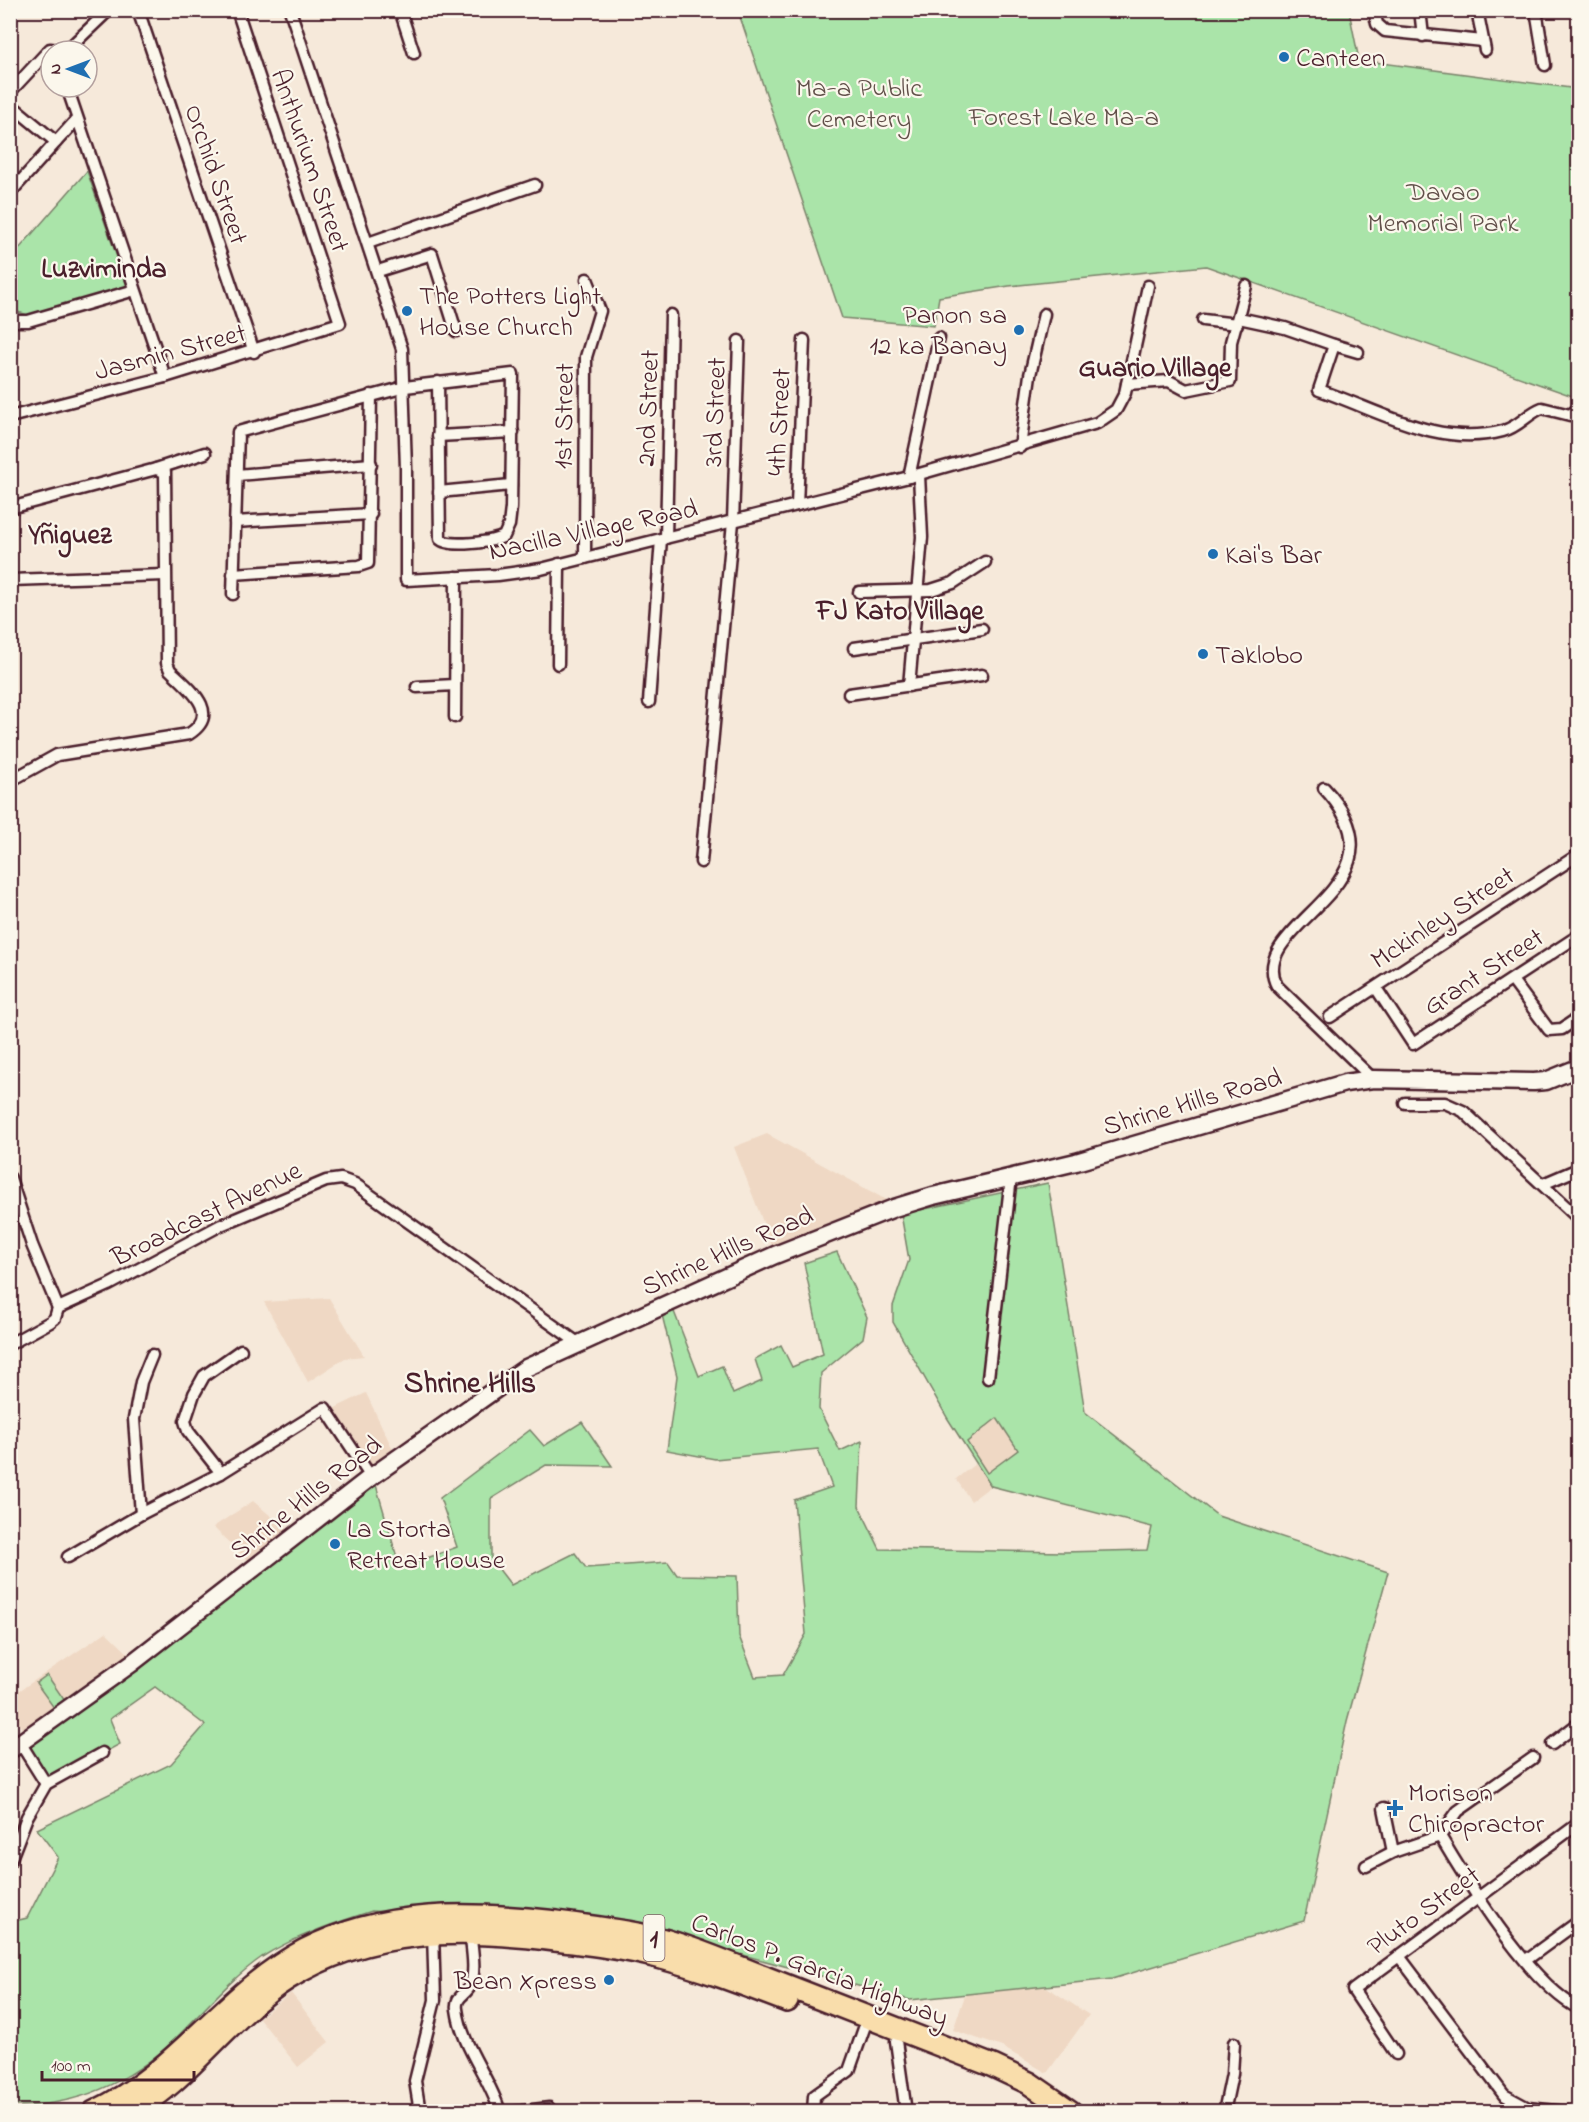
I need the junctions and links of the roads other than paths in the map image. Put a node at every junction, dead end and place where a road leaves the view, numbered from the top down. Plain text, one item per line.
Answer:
1 (109, 10) edge
2 (138, 10) edge
3 (237, 10) edge
4 (290, 10) edge
5 (400, 10) edge
6 (1374, 10) edge
7 (1420, 10) edge
8 (1478, 10) edge
9 (1536, 10) edge
10 (1424, 36) junction
11 (79, 39) edge
12 (414, 53) dead end
13 (39, 62) edge
14 (1545, 65) dead end
15 (10, 92) edge
16 (71, 99) edge
17 (10, 104) edge
18 (77, 118) junction
19 (56, 142) junction
20 (535, 185) dead end
21 (10, 193) edge
22 (368, 243) junction
23 (378, 271) junction
24 (586, 279) dead end
25 (1148, 286) dead end
26 (1246, 286) dead end
27 (135, 290) junction
28 (1044, 314) dead end
29 (671, 315) dead end
30 (10, 318) edge
31 (1203, 320) dead end
32 (1238, 321) junction
33 (340, 323) joint
34 (456, 331) dead end
35 (939, 338) dead end
36 (804, 340) dead end
37 (739, 341) dead end
38 (1334, 345) junction
39 (254, 352) junction
40 (1358, 352) dead end
41 (165, 377) junction
42 (438, 382) junction
43 (1127, 384) junction
44 (405, 387) junction
45 (371, 395) junction
46 (1578, 409) edge
47 (10, 417) edge
48 (513, 432) junction
49 (438, 436) junction
50 (1020, 447) junction
51 (206, 453) dead end
52 (371, 464) junction
53 (156, 469) junction
54 (237, 475) junction
55 (914, 476) junction
56 (511, 485) junction
57 (439, 492) junction
58 (797, 505) junction
59 (10, 508) edge
60 (371, 514) junction
61 (235, 522) junction
62 (733, 522) junction
63 (663, 538) junction
64 (585, 558) junction
65 (985, 562) dead end
66 (559, 564) junction
67 (233, 574) junction
68 (165, 575) junction
69 (456, 577) junction
70 (10, 580) edge
71 (918, 591) junction
72 (859, 592) dead end
73 (233, 594) dead end
74 (982, 629) dead end
75 (914, 639) junction
76 (854, 648) dead end
77 (558, 664) dead end
78 (982, 675) dead end
79 (455, 685) junction
80 (909, 686) junction
81 (417, 687) dead end
82 (849, 694) dead end
83 (649, 702) dead end
84 (455, 717) dead end
85 (10, 781) edge
86 (1324, 788) dead end
87 (1578, 855) edge
88 (701, 862) dead end
89 (1578, 936) edge
90 (1512, 980) junction
91 (1376, 988) junction
92 (1330, 1017) dead end
93 (1578, 1018) edge
94 (1578, 1068) edge
95 (1373, 1079) junction
96 (1405, 1103) dead end
97 (1578, 1170) edge
98 (1011, 1177) junction
99 (10, 1178) edge
100 (1543, 1184) junction
101 (1578, 1218) edge
102 (58, 1308) junction
103 (578, 1343) junction
104 (10, 1344) edge
105 (242, 1350) dead end
106 (152, 1355) dead end
107 (988, 1378) dead end
108 (221, 1473) junction
109 (371, 1477) junction
110 (141, 1514) junction
111 (68, 1557) dead end
112 (1578, 1724) edge
113 (1552, 1744) dead end
114 (16, 1747) edge
115 (102, 1753) dead end
116 (1533, 1758) dead end
117 (46, 1784) junction
118 (1384, 1808) dead end
119 (1578, 1824) edge
120 (1440, 1836) junction
121 (1393, 1852) junction
122 (10, 1861) edge
123 (1366, 1866) dead end
124 (1478, 1899) junction
125 (1578, 1922) edge
126 (470, 1923) junction
127 (432, 1924) junction
128 (1399, 1956) junction
129 (1526, 1960) junction
130 (1578, 2008) edge
131 (866, 2023) junction
132 (898, 2035) junction
133 (1234, 2043) dead end
134 (1396, 2054) dead end
135 (94, 2112) edge
136 (132, 2112) edge
137 (420, 2112) edge
138 (500, 2112) edge
139 (516, 2112) edge
140 (550, 2112) edge
141 (813, 2112) edge
142 (906, 2112) edge
143 (1054, 2112) edge
144 (1071, 2112) edge
145 (1224, 2112) edge
146 (1566, 2112) edge

1 - 11 street
2 - 39 street, Orchid Street
3 - 33 street, Anthurium Street
4 - 22 street, Nacilla Village Road
5 - 12 street
6 - 10 street
7 - 10 street
8 - 10 street
9 - 14 street
13 - 15 street
16 - 18 street
17 - 19 street
18 - 19 street
18 - 27 street
19 - 21 street
20 - 22 street
22 - 23 street, Nacilla Village Road
23 - 34 street
23 - 44 street, Nacilla Village Road
24 - 64 street, 1st Street
25 - 43 street, Nacilla Village Road
26 - 32 street
27 - 30 street
27 - 41 street
28 - 50 street
29 - 63 street, 2nd Street
31 - 32 street
32 - 38 street
32 - 43 street
33 - 39 street, Jasmin Street
35 - 55 street
36 - 58 street, 4th Street
37 - 62 street, 3rd Street
38 - 40 street
38 - 46 street
39 - 41 street, Jasmin Street
41 - 47 street, Jasmin Street
42 - 44 street
42 - 48 street
42 - 49 street
43 - 50 street, Nacilla Village Road
44 - 45 street
44 - 69 street, Nacilla Village Road
45 - 52 street
45 - 54 street
48 - 49 street
48 - 56 street
49 - 57 street
50 - 55 street, Nacilla Village Road
51 - 53 street
52 - 54 street
52 - 60 street
53 - 59 street
53 - 68 street
54 - 61 street
55 - 58 street, Nacilla Village Road
55 - 71 street
56 - 57 street
56 - 57 street
58 - 62 street, Nacilla Village Road
60 - 61 street
60 - 67 street
61 - 67 street
62 - 63 street, Nacilla Village Road
62 - 88 street, 3rd Street
63 - 64 street, Nacilla Village Road
63 - 83 street, 2nd Street
64 - 66 street, Nacilla Village Road
65 - 71 street
66 - 69 street, Nacilla Village Road
66 - 77 street
67 - 73 street
68 - 70 street
68 - 85 street
69 - 79 street
71 - 72 street
71 - 75 street
74 - 75 street
75 - 76 street
75 - 80 street
78 - 80 street
79 - 81 street
79 - 84 street
80 - 82 street
86 - 95 street
87 - 91 street, Mckinley Street
89 - 90 street, Grant Street
90 - 91 street, Grant Street
90 - 93 street
91 - 92 street, Mckinley Street
94 - 95 street, Shrine Hills Road
95 - 98 street, Shrine Hills Road
96 - 100 street
97 - 100 street
98 - 103 street, Shrine Hills Road
98 - 107 street
99 - 102 street
100 - 101 street
102 - 103 street, Broadcast Avenue
102 - 104 street
103 - 109 street, Shrine Hills Road
105 - 108 street
106 - 110 street
108 - 109 street
108 - 110 street
109 - 114 street, Shrine Hills Road
110 - 111 street
112 - 113 street
114 - 117 street
115 - 117 street
116 - 120 street
117 - 122 street
118 - 121 street
119 - 124 street, Pluto Street
120 - 121 street
120 - 124 street
121 - 123 street
124 - 128 street, Pluto Street
124 - 129 street
125 - 129 street
126 - 127 highway, Carlos P. Garcia Highway / 1
126 - 131 highway, Carlos P. Garcia Highway / 1
126 - 138 street
127 - 135 highway, Carlos P. Garcia Highway / 1
127 - 136 highway, Carlos P. Garcia Highway / 1
127 - 137 street
128 - 134 street, Pluto Street
128 - 146 street
129 - 130 street
131 - 132 highway, Carlos P. Garcia Highway / 1
131 - 141 street
132 - 142 street
132 - 143 highway, Carlos P. Garcia Highway / 1
132 - 144 highway, Carlos P. Garcia Highway / 1
133 - 145 street
139 - 140 street

